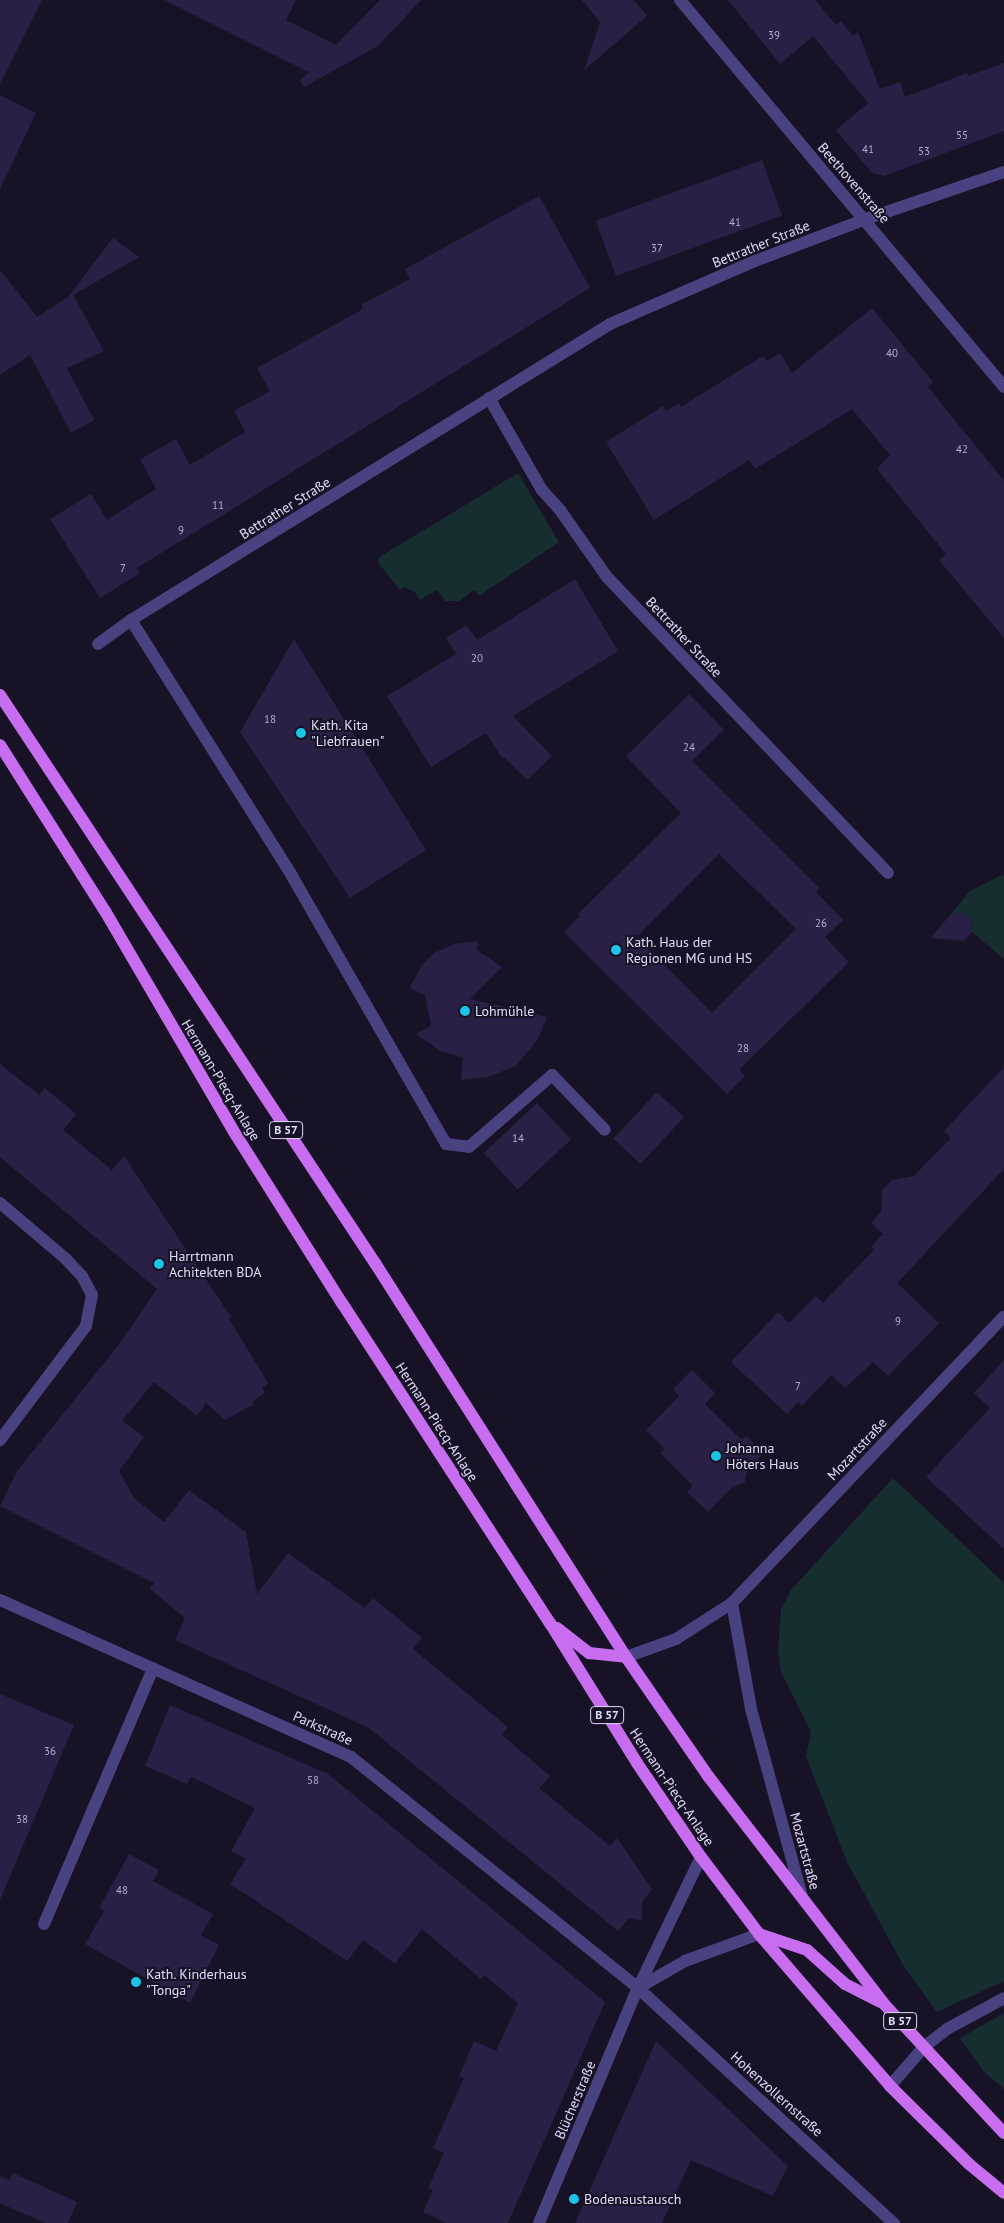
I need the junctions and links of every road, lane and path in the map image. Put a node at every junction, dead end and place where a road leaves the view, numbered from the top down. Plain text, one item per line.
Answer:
1 (680, 0) edge
2 (1004, 172) edge
3 (866, 219) junction
4 (1004, 387) edge
5 (489, 398) junction
6 (131, 620) junction
7 (98, 644) dead end
8 (0, 695) edge
9 (0, 745) edge
10 (888, 873) dead end
11 (605, 1130) dead end
12 (0, 1203) edge
13 (1004, 1316) edge
14 (0, 1440) edge
15 (0, 1600) edge
16 (732, 1603) junction
17 (550, 1623) junction
18 (626, 1657) junction
19 (153, 1668) junction
20 (701, 1857) junction
21 (804, 1902) junction
22 (44, 1924) dead end
23 (759, 1934) junction
24 (638, 1988) junction
25 (1004, 1998) edge
26 (884, 2004) junction
27 (924, 2047) junction
28 (890, 2086) junction
29 (1004, 2133) edge
30 (1004, 2193) edge
31 (539, 2223) edge
32 (894, 2223) edge

1 - 3 street, Beethovenstraße
2 - 3 street, Bettrather Straße
3 - 4 street, Beethovenstraße
3 - 5 street, Bettrather Straße
5 - 6 street, Bettrather Straße
5 - 10 street, Bettrather Straße
6 - 7 street, Bettrather Straße
6 - 11 street
8 - 18 main road, Hermann-Piecq-Anlage / B 57
9 - 17 main road, Hermann-Piecq-Anlage / B 57
12 - 14 street
13 - 16 street, Mozartstraße
15 - 19 street, Parkstraße
16 - 18 street, Mozartstraße
16 - 21 street, Mozartstraße
17 - 18 main road
17 - 20 main road, Hermann-Piecq-Anlage / B 57
18 - 21 main road, Hermann-Piecq-Anlage / B 57
19 - 22 street
19 - 24 street, Parkstraße
20 - 23 main road, Hermann-Piecq-Anlage / B 57
20 - 24 street, Blücherstraße
21 - 26 main road, B 57
23 - 24 street
23 - 26 main road
23 - 28 main road, Hermann-Piecq-Anlage / B 57
24 - 31 street, Blücherstraße
24 - 32 street, Hohenzollernstraße
25 - 27 street
26 - 27 main road, B 57
27 - 28 street
27 - 29 main road, B 57
28 - 30 main road, B 57

